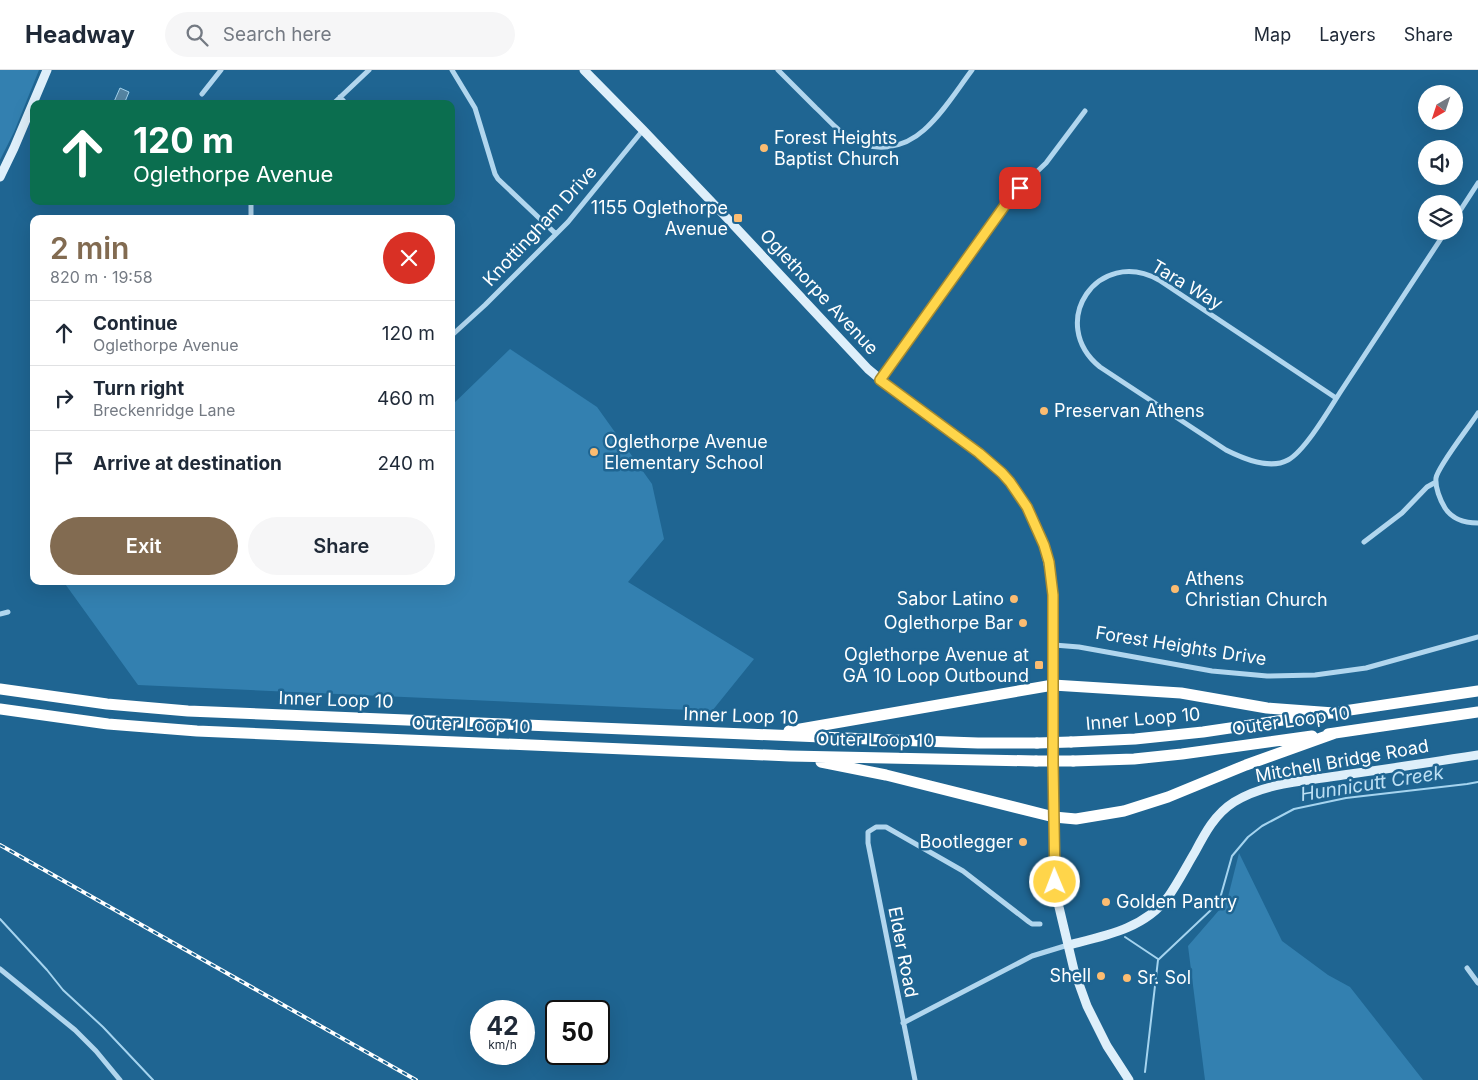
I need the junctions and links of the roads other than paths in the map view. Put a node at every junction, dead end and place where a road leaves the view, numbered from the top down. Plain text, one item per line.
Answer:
1 (47, 70) edge
2 (221, 70) edge
3 (369, 70) edge
4 (452, 70) edge
5 (778, 70) edge
6 (972, 70) edge
7 (586, 71) edge
8 (202, 94) dead end
9 (340, 97) junction
10 (34, 100) edge
11 (337, 100) edge
12 (343, 100) edge
13 (30, 110) edge
14 (1084, 110) dead end
15 (643, 130) junction
16 (0, 177) edge
17 (1478, 183) edge
18 (1463, 206) edge
19 (556, 234) junction
20 (1440, 240) edge
21 (455, 332) edge
22 (880, 380) junction
23 (1336, 398) junction
24 (1478, 413) edge
25 (1436, 482) junction
26 (1478, 523) edge
27 (1364, 542) dead end
28 (8, 612) dead end
29 (0, 614) edge
30 (1478, 637) edge
31 (1054, 645) junction
32 (1053, 685) junction
33 (0, 690) edge
34 (1478, 691) edge
35 (0, 709) edge
36 (1478, 712) edge
37 (1334, 713) junction
38 (1335, 733) junction
39 (768, 735) junction
40 (1478, 755) edge
41 (790, 756) junction
42 (1054, 817) junction
43 (1040, 924) dead end
44 (1068, 945) junction
45 (1467, 968) dead end
46 (0, 969) edge
47 (1478, 983) edge
48 (903, 1023) junction
49 (120, 1080) edge
50 (915, 1080) edge
51 (1129, 1080) edge

1 - 10 main road
2 - 8 street
3 - 9 street
4 - 19 street
5 - 6 street
7 - 15 main road, Oglethorpe Avenue
9 - 11 street
9 - 12 street
13 - 16 main road
14 - 22 street
15 - 19 street, Knottingham Drive
15 - 22 main road, Oglethorpe Avenue
17 - 18 street
19 - 21 street, Knottingham Drive
20 - 23 street, Tara Way
22 - 31 main road, Oglethorpe Avenue
23 - 23 street, Tara Way
24 - 25 street
25 - 26 street
25 - 27 street
28 - 29 street
30 - 31 street, Forest Heights Drive
31 - 32 main road, Oglethorpe Avenue
32 - 37 highway
32 - 39 highway
32 - 42 main road, Oglethorpe Avenue
33 - 39 highway, Inner Loop 10
34 - 37 highway, Inner Loop 10
35 - 41 highway, Outer Loop 10
36 - 38 highway, Outer Loop 10
37 - 39 highway, Inner Loop 10, bridge
38 - 41 highway, Outer Loop 10, bridge
38 - 42 highway
40 - 44 main road, Mitchell Bridge Road
41 - 42 highway
42 - 44 main road, Oglethorpe Avenue
43 - 48 street, Elder Road
44 - 48 street
44 - 51 main road, Oglethorpe Avenue
45 - 47 street
46 - 49 street
48 - 50 street, Elder Road

